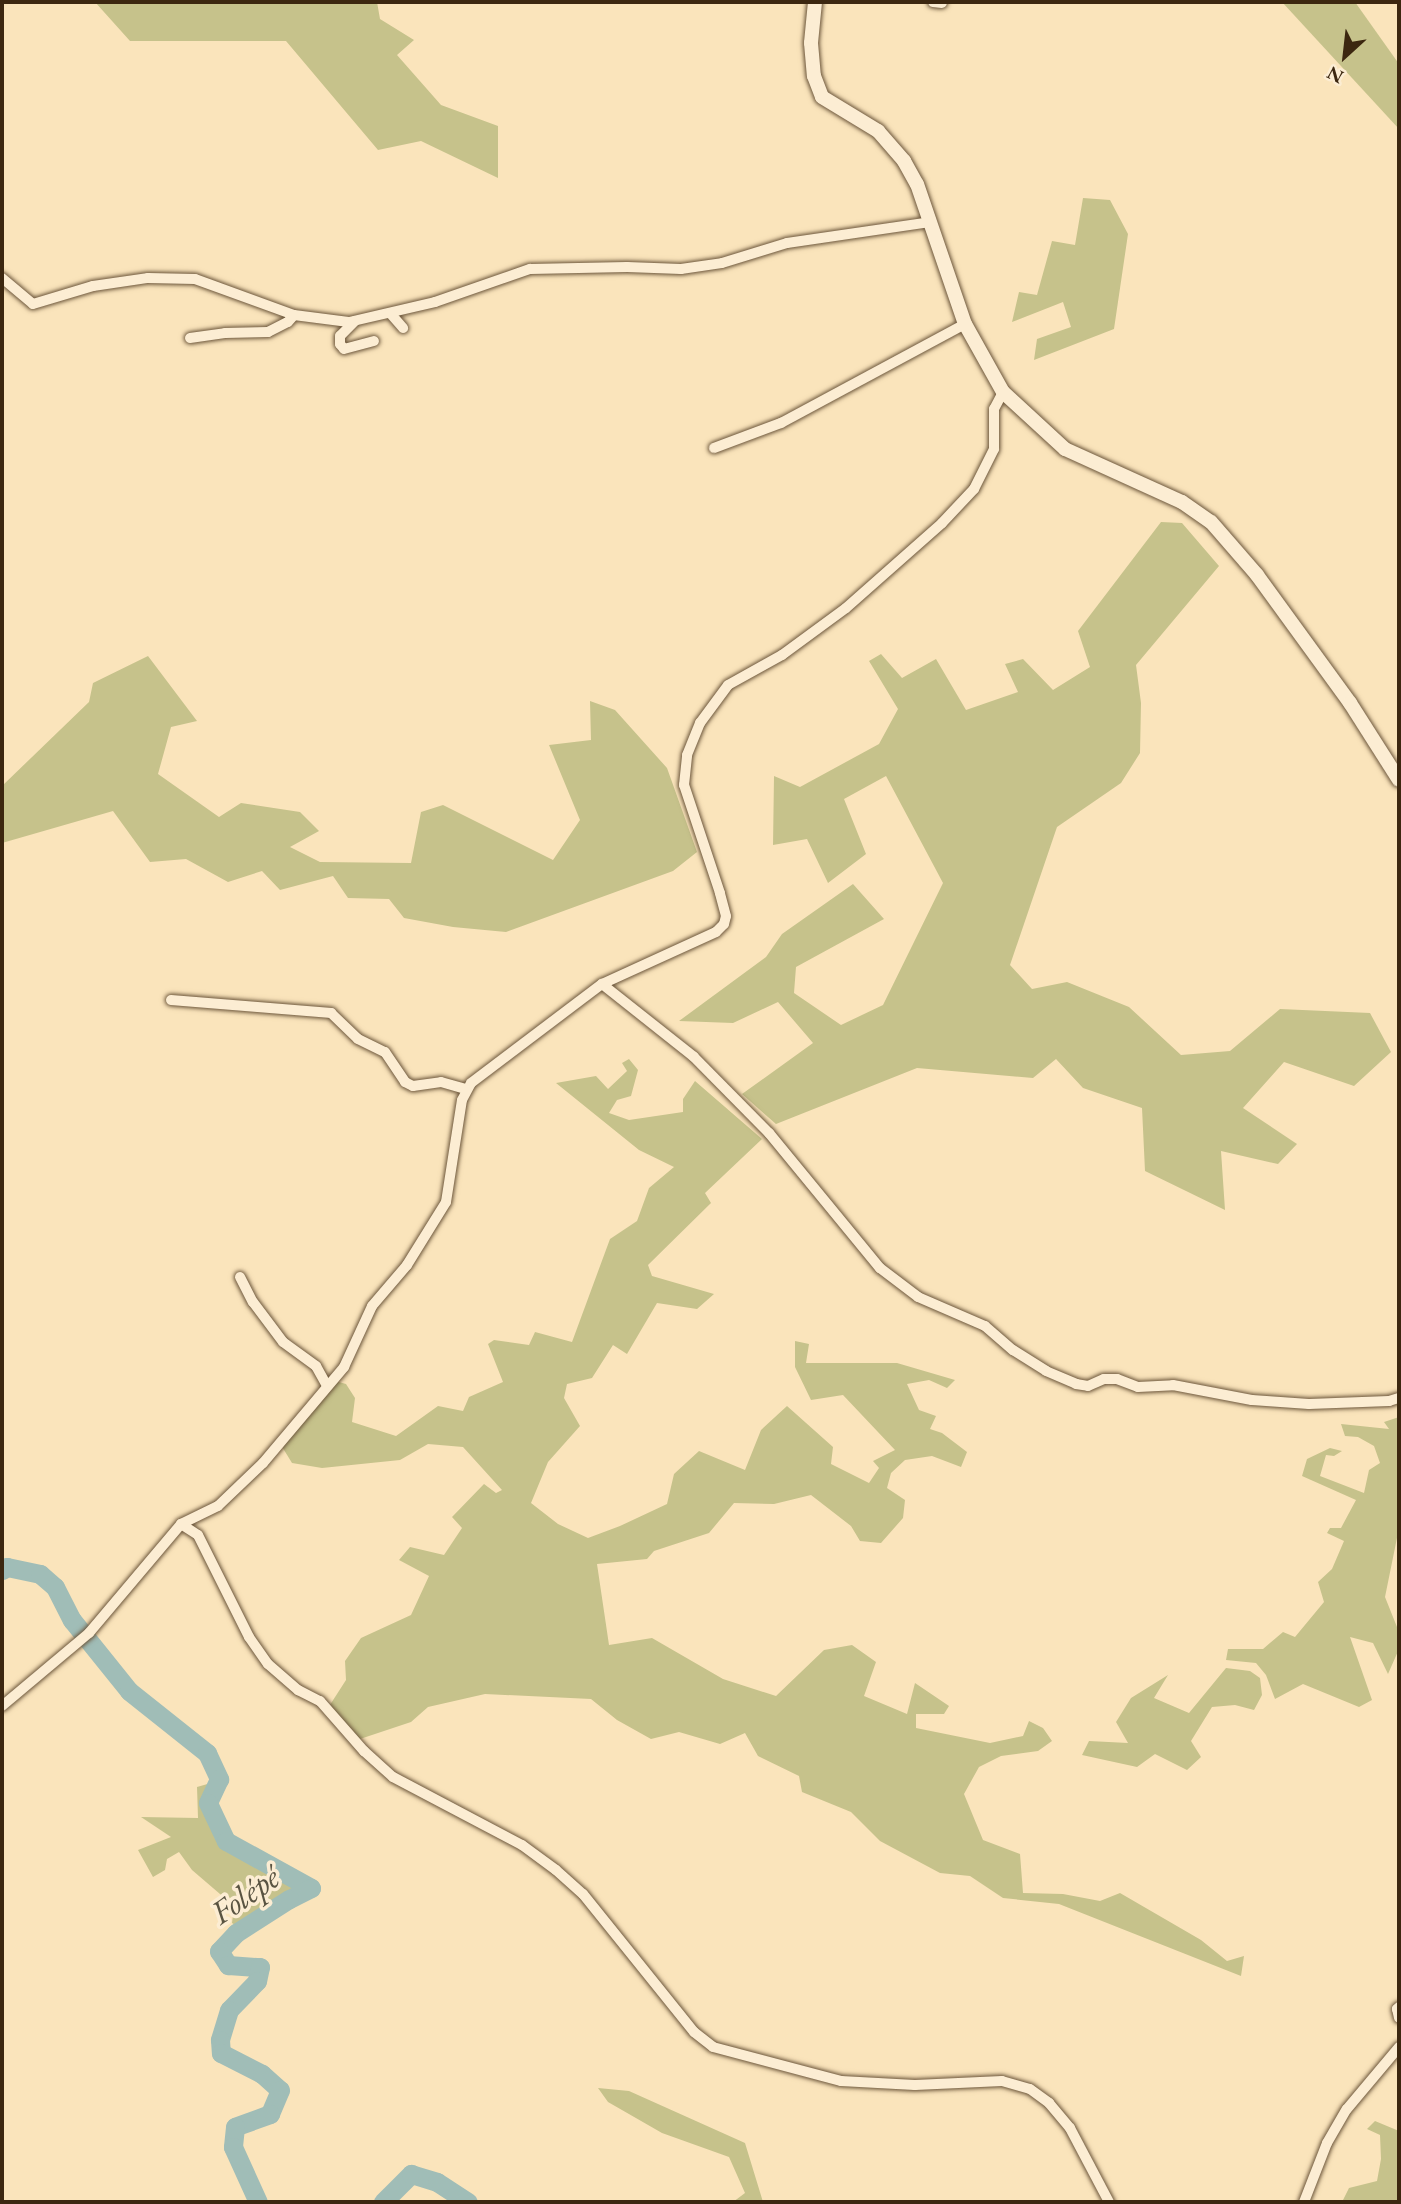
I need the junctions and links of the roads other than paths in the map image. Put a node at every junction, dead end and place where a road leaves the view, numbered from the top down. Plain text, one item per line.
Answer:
1 (815, 2) edge
2 (931, 222) junction
3 (2, 278) edge
4 (390, 313) junction
5 (294, 315) junction
6 (355, 321) junction
7 (965, 324) junction
8 (403, 328) dead end
9 (190, 338) dead end
10 (374, 341) dead end
11 (1003, 392) junction
12 (715, 448) dead end
13 (1399, 780) edge
14 (602, 984) junction
15 (171, 1000) dead end
16 (466, 1089) junction
17 (240, 1277) dead end
18 (327, 1386) junction
19 (1399, 1398) edge
20 (181, 1524) junction
21 (2, 1706) edge
22 (1399, 2007) edge
23 (1399, 2018) edge
24 (1399, 2048) edge
25 (1109, 2202) edge
26 (1304, 2202) edge

1 - 2 street
2 - 4 street
2 - 7 street
3 - 5 street
4 - 6 street
4 - 8 street
5 - 6 street
5 - 9 street
6 - 10 street
7 - 11 street
7 - 12 street
11 - 13 street
11 - 14 street
14 - 16 street
14 - 19 street
15 - 16 street
16 - 18 street
17 - 18 street
18 - 20 street
20 - 21 street
20 - 25 street
22 - 23 street
24 - 26 street

